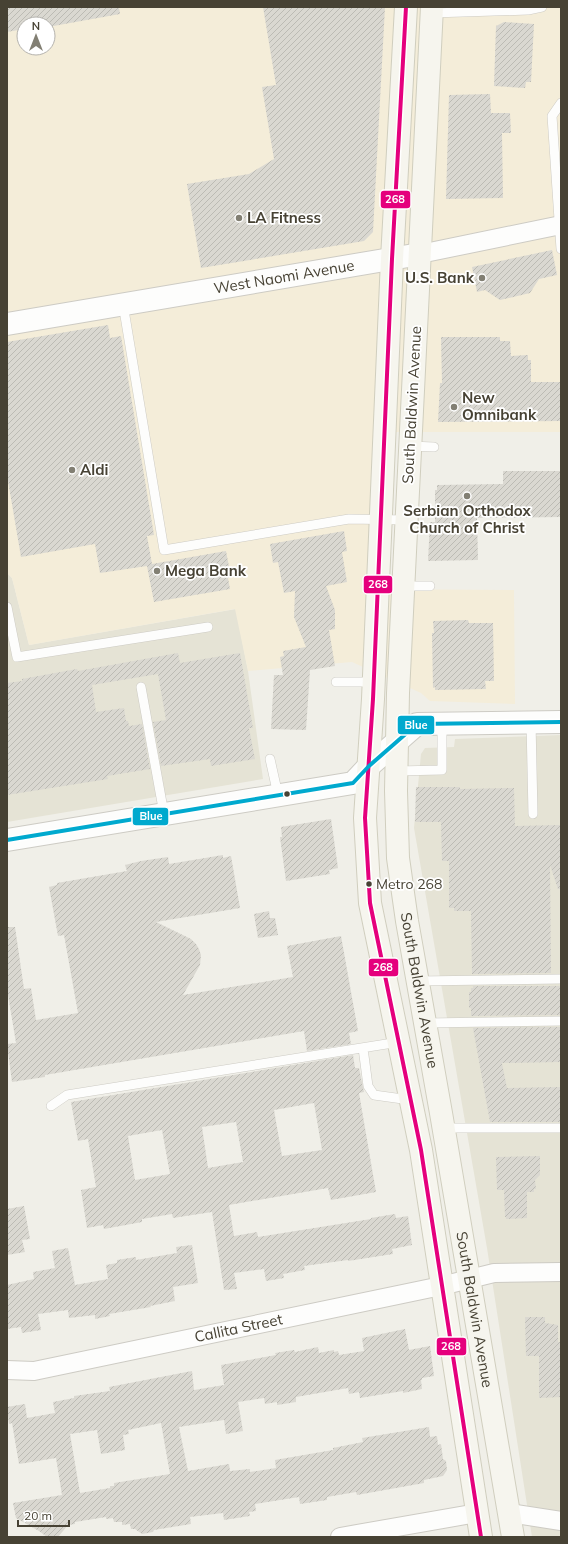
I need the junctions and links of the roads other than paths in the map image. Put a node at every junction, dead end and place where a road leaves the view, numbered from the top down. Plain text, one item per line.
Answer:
1 (406, 7) edge
2 (542, 7) edge
3 (432, 10) edge
4 (561, 104) edge
5 (560, 225) edge
6 (561, 249) edge
7 (420, 254) junction
8 (392, 259) junction
9 (123, 304) junction
10 (7, 324) edge
11 (410, 446) junction
12 (434, 447) dead end
13 (380, 519) junction
14 (406, 520) junction
15 (403, 586) junction
16 (430, 586) dead end
17 (7, 607) edge
18 (208, 627) dead end
19 (336, 682) dead end
20 (374, 682) junction
21 (141, 687) dead end
22 (530, 722) junction
23 (561, 722) edge
24 (442, 723) junction
25 (397, 742) junction
26 (270, 759) dead end
27 (369, 766) junction
28 (396, 771) junction
29 (278, 795) junction
30 (164, 814) junction
31 (533, 814) dead end
32 (7, 840) edge
33 (561, 979) edge
34 (417, 981) junction
35 (561, 1021) edge
36 (425, 1023) junction
37 (399, 1042) junction
38 (363, 1048) junction
39 (411, 1100) junction
40 (51, 1106) dead end
41 (444, 1128) junction
42 (561, 1128) edge
43 (561, 1272) edge
44 (469, 1279) junction
45 (441, 1286) junction
46 (7, 1370) edge
47 (477, 1513) junction
48 (509, 1513) junction
49 (561, 1521) edge
50 (340, 1537) edge
51 (481, 1537) edge
52 (513, 1537) edge

1 - 8 main road, South Baldwin Avenue
2 - 3 lane
3 - 7 main road, South Baldwin Avenue
4 - 5 lane
5 - 6 lane
5 - 7 street, West Naomi Avenue
7 - 8 street, West Naomi Avenue
7 - 11 main road, South Baldwin Avenue
8 - 9 street, West Naomi Avenue
8 - 13 main road, South Baldwin Avenue
9 - 10 street, West Naomi Avenue
9 - 13 lane
11 - 12 lane
11 - 14 main road, South Baldwin Avenue
13 - 14 lane
13 - 20 main road, South Baldwin Avenue
14 - 15 main road, South Baldwin Avenue
15 - 16 lane
15 - 25 main road, South Baldwin Avenue
17 - 18 lane
19 - 20 lane
20 - 27 main road, South Baldwin Avenue
21 - 30 lane
22 - 23 street
22 - 24 street
22 - 31 lane
24 - 25 street
24 - 28 lane
25 - 27 street
25 - 28 main road, South Baldwin Avenue
26 - 29 lane
27 - 29 street
27 - 37 main road, South Baldwin Avenue
28 - 34 main road, South Baldwin Avenue
29 - 30 street
30 - 32 street
33 - 34 lane
34 - 36 main road, South Baldwin Avenue
35 - 36 lane
36 - 41 main road, South Baldwin Avenue
37 - 38 lane
37 - 39 main road, South Baldwin Avenue
38 - 39 lane
38 - 40 lane
39 - 45 main road, South Baldwin Avenue
41 - 42 lane
41 - 44 main road, South Baldwin Avenue
43 - 44 street, Callita Street
44 - 45 street, Callita Street
44 - 48 main road, South Baldwin Avenue
45 - 46 street, Callita Street
45 - 47 main road, South Baldwin Avenue
47 - 50 street
47 - 51 main road, South Baldwin Avenue
48 - 49 street
48 - 52 main road, South Baldwin Avenue

